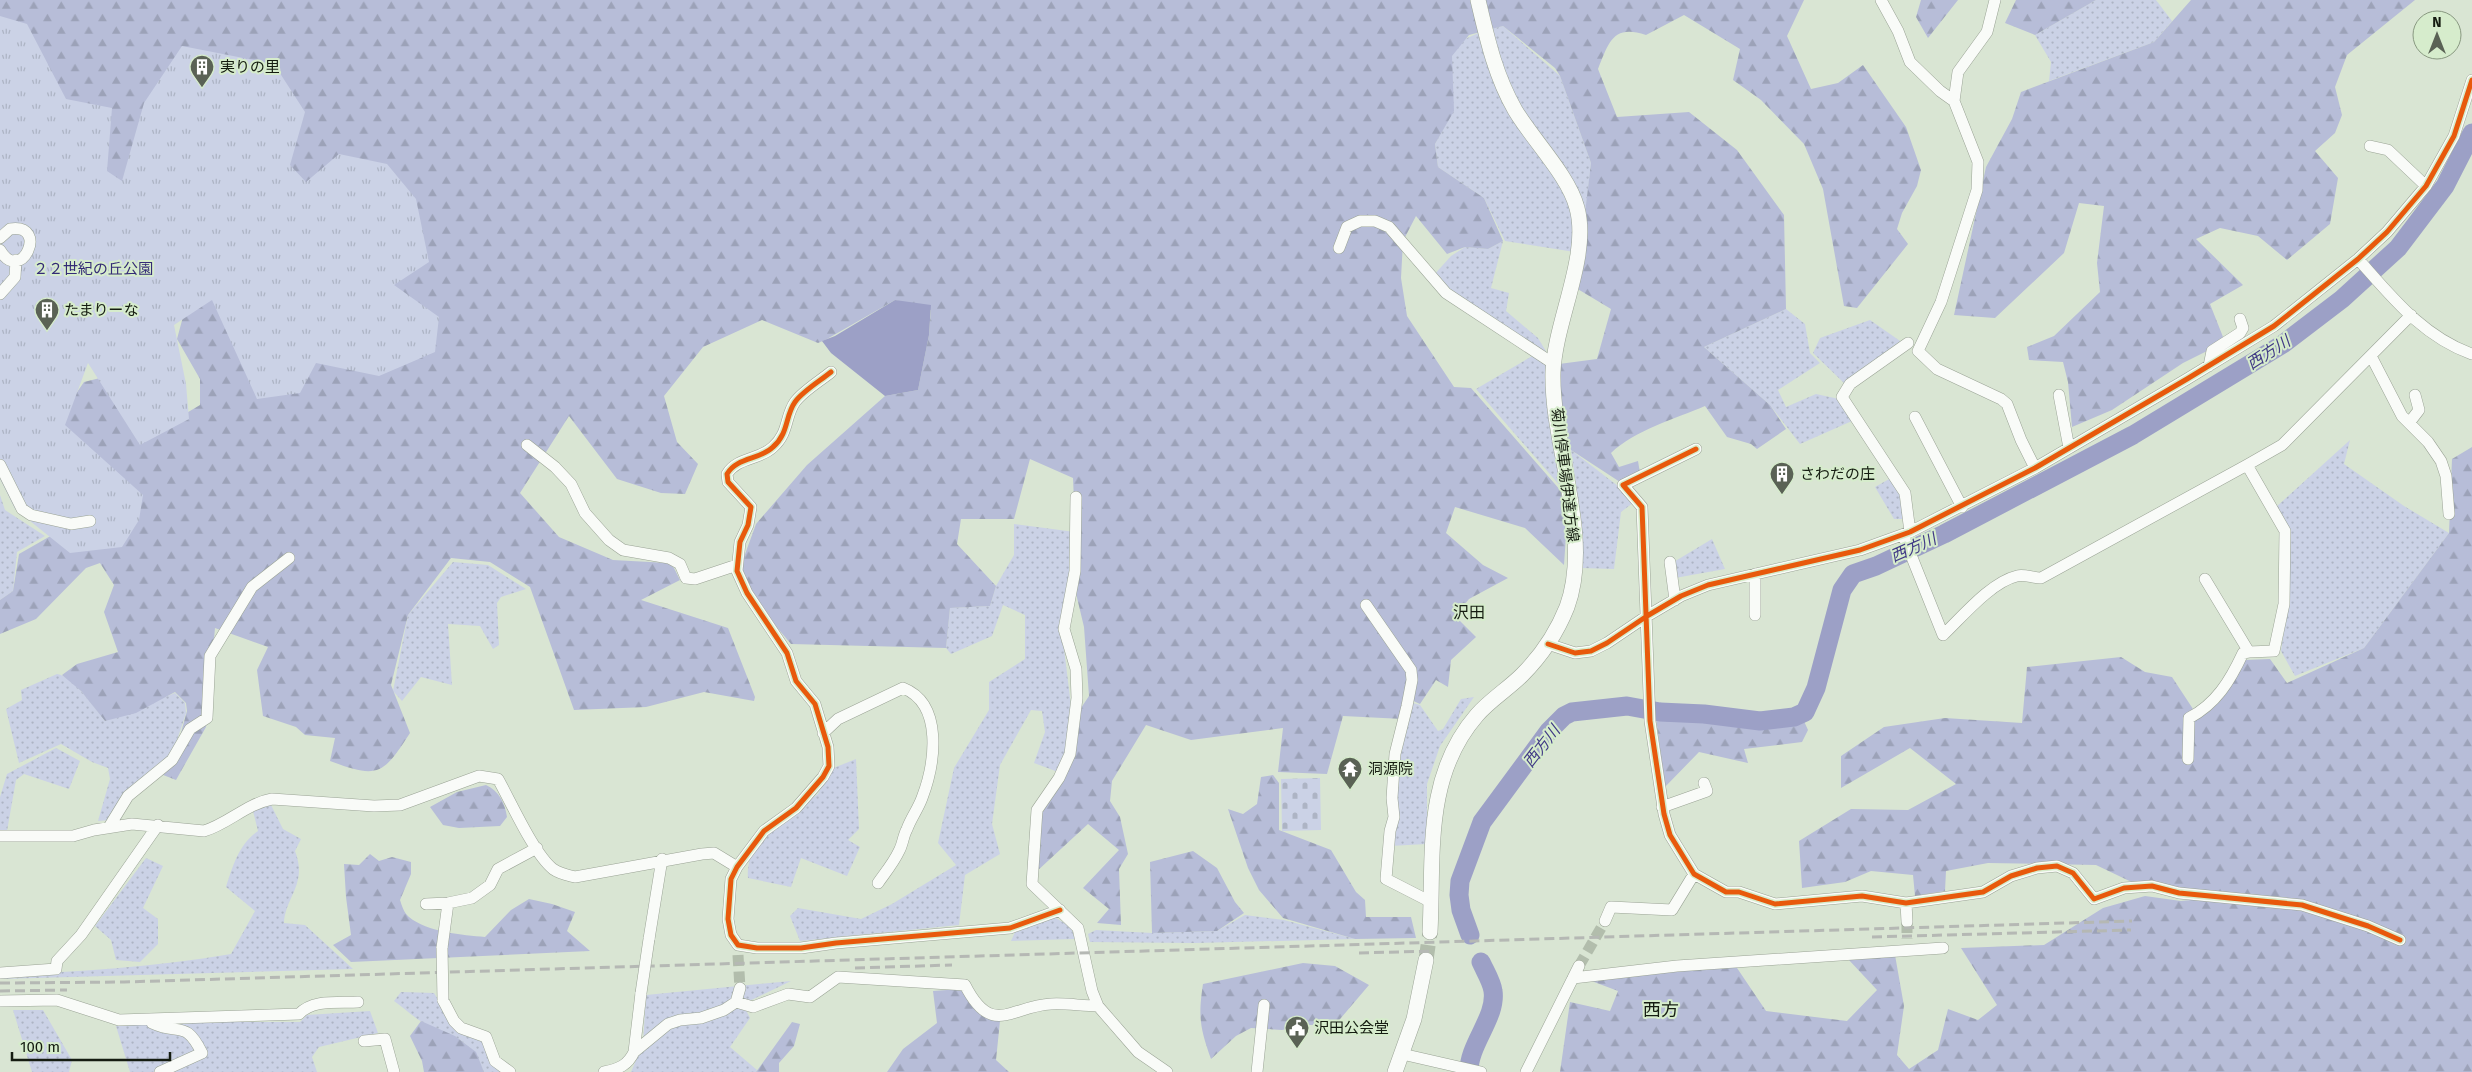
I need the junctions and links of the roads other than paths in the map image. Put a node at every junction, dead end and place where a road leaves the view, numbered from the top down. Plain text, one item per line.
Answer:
1 (1478, 0) edge
2 (1880, 0) edge
3 (1996, 0) edge
4 (2472, 80) edge
5 (1954, 101) junction
6 (2370, 146) dead end
7 (2426, 186) junction
8 (0, 236) edge
9 (1339, 248) dead end
10 (0, 250) edge
11 (16, 260) junction
12 (2360, 261) junction
13 (0, 294) edge
14 (2411, 315) junction
15 (2240, 319) dead end
16 (1908, 343) dead end
17 (2472, 354) edge
18 (2371, 356) junction
19 (1554, 364) junction
20 (2209, 366) junction
21 (831, 372) dead end
22 (2059, 395) dead end
23 (2415, 395) dead end
24 (1915, 417) dead end
25 (2409, 423) junction
26 (527, 445) dead end
27 (2069, 448) junction
28 (1696, 449) dead end
29 (0, 465) edge
30 (2248, 466) junction
31 (2035, 468) junction
32 (1076, 496) dead end
33 (1962, 507) junction
34 (2449, 514) dead end
35 (90, 521) dead end
36 (1906, 533) junction
37 (289, 558) dead end
38 (1670, 562) dead end
39 (737, 565) junction
40 (1755, 574) junction
41 (2205, 579) dead end
42 (1675, 600) junction
43 (1366, 605) dead end
44 (1755, 615) dead end
45 (1647, 616) junction
46 (1548, 644) junction
47 (2249, 652) junction
48 (823, 733) junction
49 (2188, 759) dead end
50 (1704, 783) dead end
51 (1662, 807) junction
52 (158, 825) junction
53 (110, 827) junction
54 (0, 836) edge
55 (537, 848) junction
56 (662, 860) junction
57 (737, 867) junction
58 (1694, 874) junction
59 (878, 883) dead end
60 (1431, 902) junction
61 (448, 903) junction
62 (1906, 903) junction
63 (426, 904) dead end
64 (1060, 910) junction
65 (1605, 920) tunnel mouth
66 (1906, 922) tunnel mouth
67 (1430, 932) tunnel mouth
68 (2400, 940) dead end
69 (1943, 948) dead end
70 (1426, 960) tunnel mouth
71 (1579, 966) tunnel mouth
72 (0, 973) edge
73 (1573, 978) junction
74 (740, 988) tunnel mouth
75 (0, 1001) edge
76 (358, 1002) dead end
77 (736, 1002) junction
78 (1264, 1005) dead end
79 (1098, 1006) junction
80 (146, 1020) junction
81 (364, 1041) dead end
82 (634, 1052) junction
83 (1402, 1054) junction
84 (160, 1072) edge
85 (394, 1072) edge
86 (510, 1072) edge
87 (604, 1072) edge
88 (1167, 1072) edge
89 (1262, 1072) edge
90 (1395, 1072) edge
91 (1479, 1072) edge
92 (1526, 1072) edge

1 - 19 main road, 菊川停車場伊達方線
2 - 5 street
3 - 5 street
4 - 7 street
5 - 31 street
6 - 7 street
7 - 12 street
8 - 11 street
9 - 19 street
10 - 11 street
11 - 13 street
12 - 14 street
12 - 20 street
14 - 17 street
14 - 18 street
15 - 20 street
16 - 36 street
18 - 25 street
18 - 30 street
19 - 46 main road, 菊川停車場伊達方線
20 - 27 street
21 - 39 street
22 - 27 street
23 - 25 street
24 - 33 street
25 - 34 street
26 - 39 street
27 - 31 street
28 - 45 street
29 - 35 street
30 - 36 street
30 - 47 street
31 - 33 street
32 - 64 street
33 - 36 street
36 - 40 street
37 - 53 street
38 - 42 street
39 - 48 street
40 - 42 street
40 - 44 street
41 - 47 street
42 - 45 street
43 - 60 street
45 - 46 street
45 - 51 street
46 - 60 main road, 菊川停車場伊達方線
47 - 49 street
48 - 57 street
48 - 59 street
50 - 51 street
51 - 58 street
52 - 53 street
52 - 55 street
52 - 72 street
53 - 54 street
55 - 56 street
55 - 61 street
56 - 57 street
56 - 82 street, bridge
57 - 64 street
58 - 62 street
58 - 65 street
60 - 67 main road, 菊川停車場伊達方線
61 - 63 street
61 - 86 street, bridge
62 - 66 street
62 - 68 street
64 - 79 street
69 - 73 street
70 - 83 main road
71 - 73 street
73 - 92 street
74 - 77 street
75 - 80 street
76 - 80 street
77 - 79 street
77 - 82 street
78 - 89 street
79 - 88 street
80 - 84 street
81 - 85 street
82 - 87 street
83 - 90 main road
83 - 91 street

